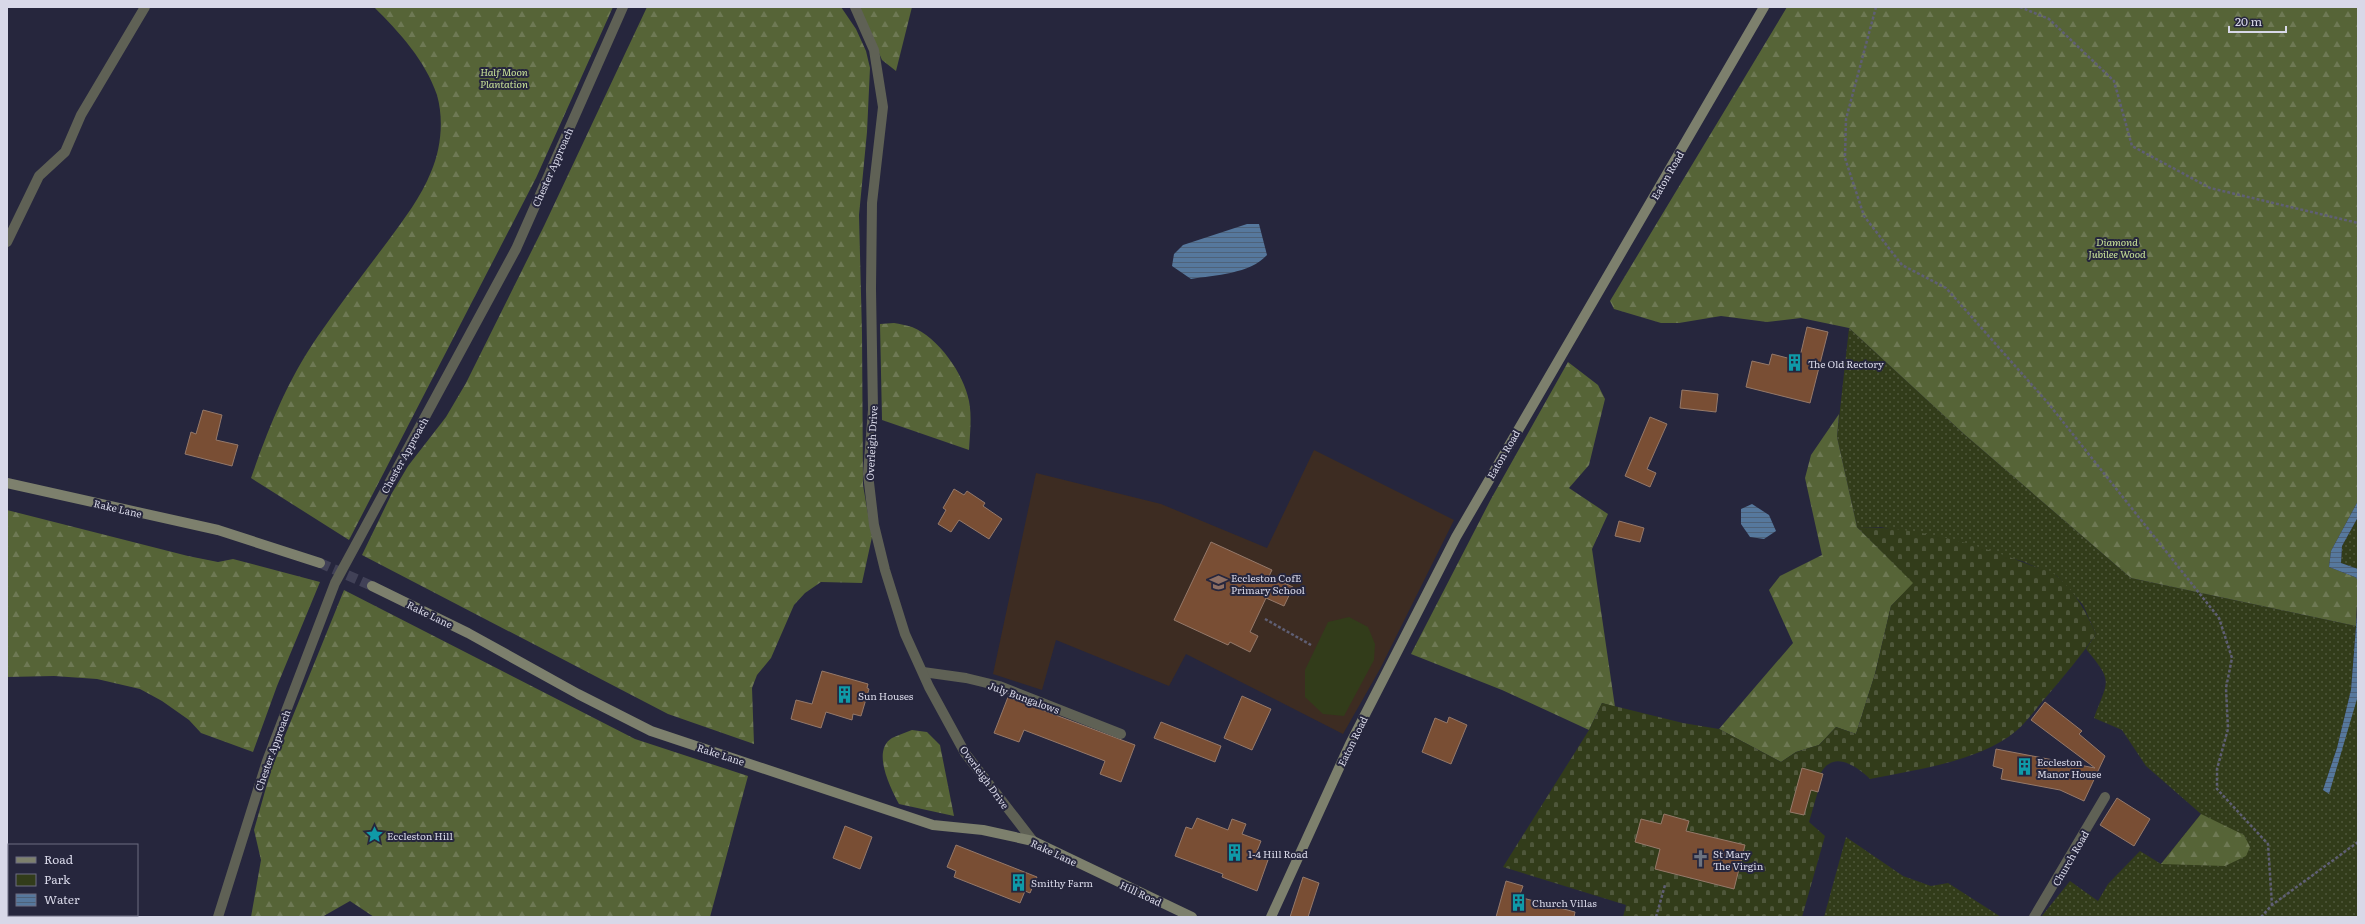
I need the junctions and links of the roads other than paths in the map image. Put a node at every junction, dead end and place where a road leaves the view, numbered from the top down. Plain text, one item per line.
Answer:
1 (145, 7) edge
2 (623, 7) edge
3 (855, 7) edge
4 (1764, 7) edge
5 (7, 242) edge
6 (7, 483) edge
7 (320, 563) tunnel mouth
8 (372, 586) tunnel mouth
9 (922, 672) junction
10 (1122, 734) dead end
11 (2105, 797) dead end
12 (1033, 841) junction
13 (1090, 869) joint
14 (218, 917) edge
15 (1192, 917) edge
16 (1271, 917) edge
17 (2034, 917) edge

1 - 5 street
2 - 14 street, Chester Approach
3 - 9 street, Overleigh Drive
4 - 16 street, Eaton Road
6 - 7 street, Rake Lane
8 - 12 street, Rake Lane
9 - 10 street, July Bungalows
9 - 12 street, Overleigh Drive
11 - 17 street, Church Road
12 - 13 street, Rake Lane
13 - 15 street, Hill Road

